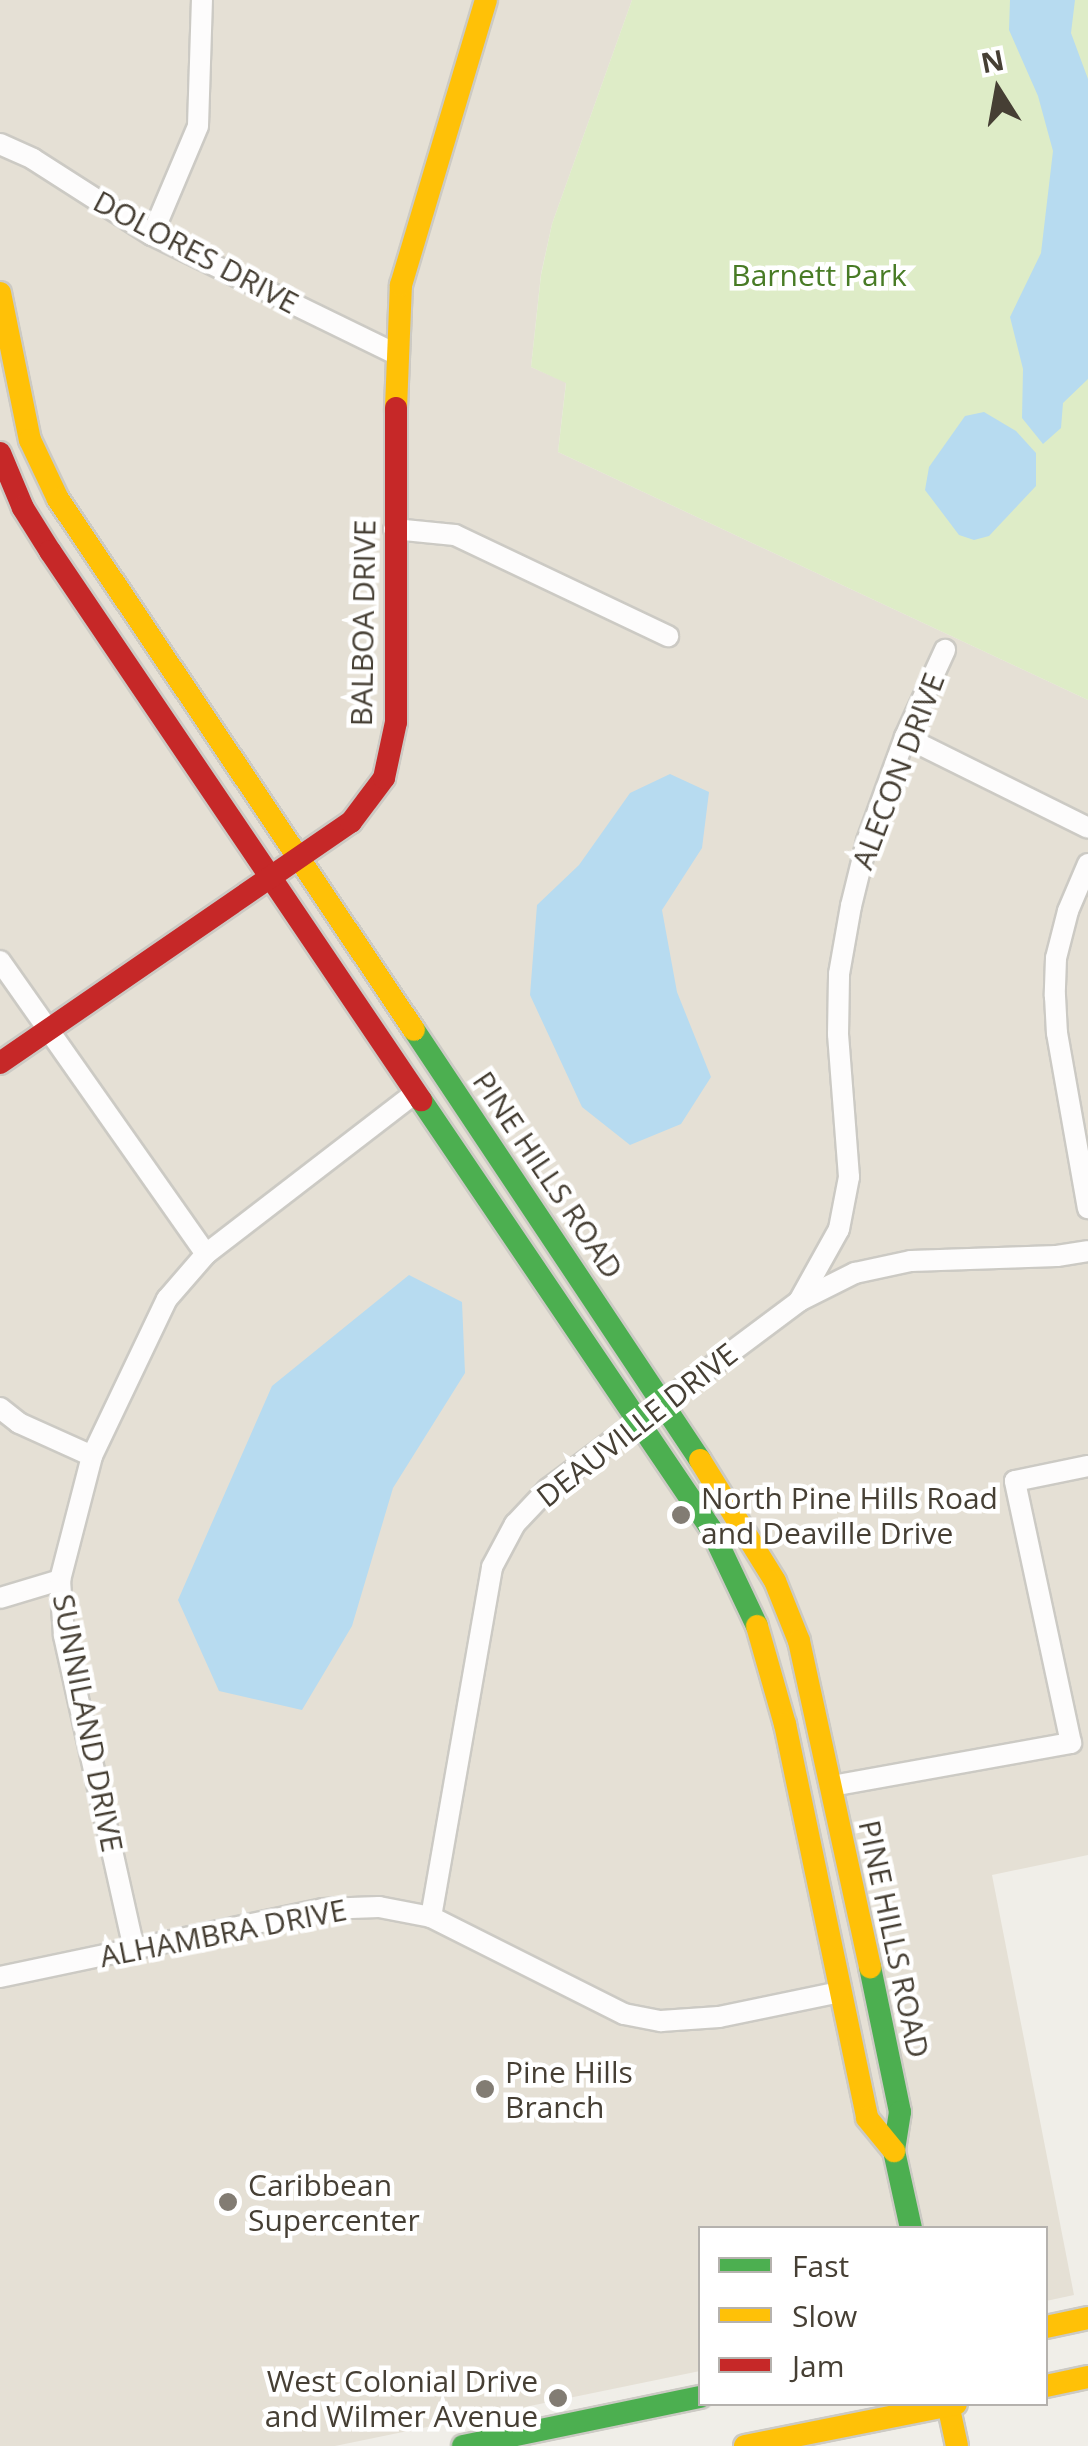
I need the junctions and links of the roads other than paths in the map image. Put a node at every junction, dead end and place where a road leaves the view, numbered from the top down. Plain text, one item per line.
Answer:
1 (202, 0) edge
2 (486, 0) edge
3 (0, 144) edge
4 (152, 235) junction
5 (0, 293) edge
6 (396, 354) junction
7 (0, 453) edge
8 (394, 529) junction
9 (668, 636) dead end
10 (945, 650) dead end
11 (905, 737) junction
12 (1088, 828) edge
13 (299, 858) junction
14 (1088, 864) edge
15 (273, 876) junction
16 (0, 961) edge
17 (46, 1031) junction
18 (0, 1064) edge
19 (415, 1092) junction
20 (1088, 1208) edge
21 (1088, 1251) edge
22 (206, 1254) junction
23 (799, 1301) junction
24 (662, 1401) junction
25 (0, 1408) edge
26 (637, 1420) junction
27 (92, 1456) junction
28 (1088, 1466) edge
29 (60, 1580) junction
30 (0, 1598) edge
31 (832, 1786) junction
32 (431, 1917) junction
33 (134, 1949) junction
34 (0, 1977) edge
35 (840, 1992) junction
36 (893, 2083) junction
37 (894, 2151) junction
38 (910, 2226) edge
39 (1088, 2318) edge
40 (1048, 2327) edge
41 (1088, 2377) edge
42 (1048, 2386) edge
43 (698, 2398) edge
44 (941, 2406) edge
45 (951, 2406) edge
46 (463, 2446) edge
47 (744, 2446) edge
48 (957, 2446) edge

1 - 4 street
2 - 6 main road, BALBOA DRIVE
3 - 4 street, DOLORES DRIVE
4 - 6 street, DOLORES DRIVE
5 - 13 main road, PINE HILLS ROAD
6 - 8 main road, BALBOA DRIVE
7 - 15 main road, PINE HILLS ROAD
8 - 9 street
8 - 13 main road, BALBOA DRIVE
10 - 11 street, ALECON DRIVE
11 - 12 street
11 - 23 street, ALECON DRIVE
13 - 15 main road, BALBOA DRIVE
13 - 24 main road, PINE HILLS ROAD
14 - 20 street
15 - 17 main road, BALBOA DRIVE
15 - 19 main road, PINE HILLS ROAD
16 - 17 street
17 - 18 main road, BALBOA DRIVE
17 - 22 street
19 - 22 street, SUNNILAND DRIVE
19 - 26 main road, PINE HILLS ROAD
21 - 23 street, DEAUVILLE DRIVE
22 - 27 street, SUNNILAND DRIVE
23 - 24 street, DEAUVILLE DRIVE
24 - 26 street, DEAUVILLE DRIVE
24 - 31 main road, PINE HILLS ROAD
25 - 27 street
26 - 32 street, DEAUVILLE DRIVE
26 - 35 main road, PINE HILLS ROAD
27 - 29 street, SUNNILAND DRIVE
28 - 31 street
29 - 30 street
29 - 33 street, SUNNILAND DRIVE
31 - 36 main road, PINE HILLS ROAD
32 - 33 street, ALHAMBRA DRIVE
32 - 35 street, ALHAMBRA DRIVE
33 - 34 street, ALHAMBRA DRIVE
35 - 36 main road
35 - 37 main road, PINE HILLS ROAD
36 - 37 main road, PINE HILLS ROAD
37 - 38 main road, PINE HILLS ROAD
39 - 40 main road
41 - 42 main road
43 - 46 main road
44 - 47 main road
45 - 48 main road

